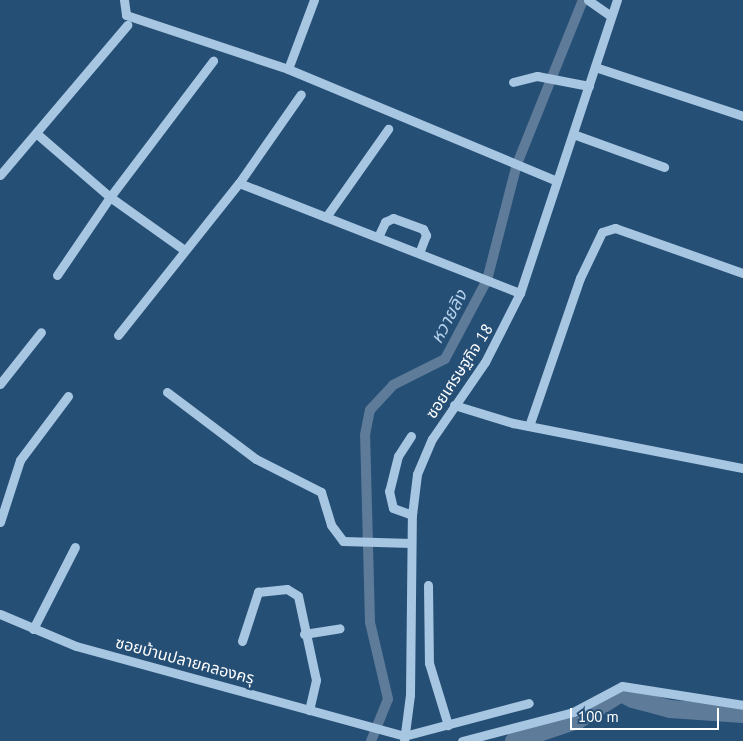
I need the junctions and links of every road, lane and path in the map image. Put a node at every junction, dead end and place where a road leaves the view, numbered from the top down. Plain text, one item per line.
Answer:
1 (124, 0) edge
2 (314, 0) edge
3 (617, 0) edge
4 (590, 2) edge
5 (611, 16) junction
6 (127, 25) dead end
7 (213, 61) dead end
8 (595, 67) junction
9 (288, 69) junction
10 (513, 82) dead end
11 (589, 86) junction
12 (301, 94) dead end
13 (743, 116) edge
14 (388, 128) dead end
15 (36, 133) junction
16 (573, 134) junction
17 (664, 166) dead end
18 (0, 176) edge
19 (557, 181) junction
20 (239, 183) junction
21 (110, 197) junction
22 (326, 217) junction
23 (378, 237) junction
24 (183, 250) junction
25 (419, 253) junction
26 (743, 273) edge
27 (57, 275) dead end
28 (520, 293) junction
29 (41, 332) dead end
30 (118, 335) dead end
31 (0, 384) edge
32 (167, 392) dead end
33 (68, 396) dead end
34 (454, 405) junction
35 (529, 426) junction
36 (411, 436) dead end
37 (743, 468) edge
38 (412, 515) junction
39 (0, 522) edge
40 (411, 544) junction
41 (75, 547) dead end
42 (428, 585) dead end
43 (0, 614) edge
44 (340, 628) dead end
45 (33, 629) junction
46 (304, 634) junction
47 (242, 641) dead end
48 (529, 703) dead end
49 (743, 705) edge
50 (309, 710) junction
51 (448, 725) junction
52 (404, 739) edge
53 (462, 741) edge

1 - 9 street
2 - 9 street
3 - 5 street, ซอยเศรษฐกิจ 18
4 - 5 street
5 - 8 street, ซอยเศรษฐกิจ 18
6 - 15 street
7 - 21 street
8 - 11 street, ซอยเศรษฐกิจ 18
8 - 13 street
9 - 19 street
10 - 11 street
11 - 16 street, ซอยเศรษฐกิจ 18
12 - 20 street
14 - 22 street
15 - 18 street
15 - 21 street
16 - 17 street
16 - 19 street, ซอยเศรษฐกิจ 18
19 - 28 street, ซอยเศรษฐกิจ 18
20 - 22 street
20 - 24 street
21 - 24 street
21 - 27 street
22 - 23 street
23 - 25 street
23 - 25 street
24 - 30 street
25 - 28 street
26 - 35 street
28 - 34 street, ซอยเศรษฐกิจ 18
29 - 31 street
32 - 40 street
33 - 39 street
34 - 35 street
34 - 38 street, ซอยเศรษฐกิจ 18
35 - 37 street
36 - 38 street
38 - 40 street, ซอยเศรษฐกิจ 18
40 - 52 street, ซอยเศรษฐกิจ 18
41 - 45 street
42 - 51 street
43 - 45 street, ซอยบ้านปลายคลองครุ
44 - 46 street
45 - 50 street, ซอยบ้านปลายคลองครุ
46 - 47 street
46 - 50 street
48 - 51 street
49 - 53 street
50 - 52 street, ซอยบ้านปลายคลองครุ
51 - 52 street

